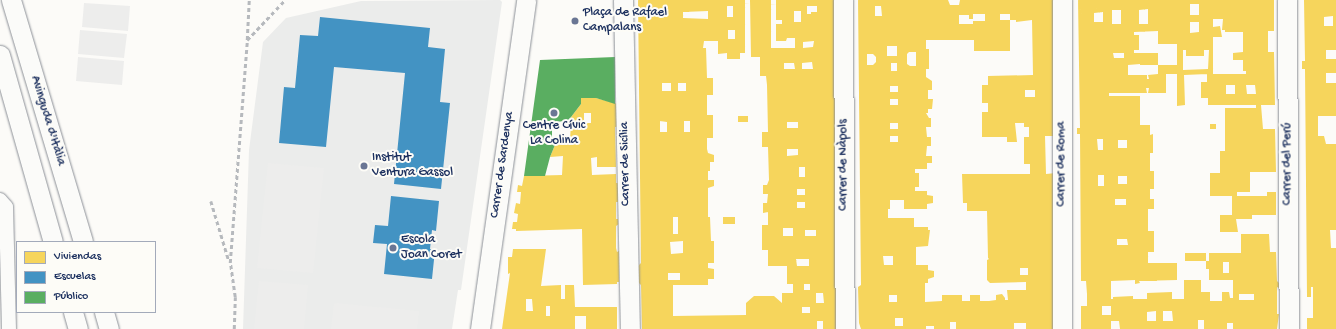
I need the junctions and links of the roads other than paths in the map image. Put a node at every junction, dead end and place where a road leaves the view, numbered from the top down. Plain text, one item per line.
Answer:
1 (12, 0) edge
2 (526, 0) edge
3 (623, 0) edge
4 (843, 0) edge
5 (1062, 0) edge
6 (1287, 0) edge
7 (0, 55) edge
8 (0, 200) edge
9 (53, 241) edge
10 (83, 241) edge
11 (73, 313) edge
12 (104, 313) edge
13 (10, 329) edge
14 (78, 329) edge
15 (109, 329) edge
16 (480, 329) edge
17 (630, 329) edge
18 (845, 329) edge
19 (1062, 329) edge
20 (1289, 329) edge

1 - 10 street, Avinguda d'Itàlia
2 - 16 street, Carrer de Sardenya
3 - 17 street, Carrer de Sicília
4 - 18 street, Carrer de Nàpols
5 - 19 street, Carrer de Roma
6 - 20 street, Carrer del Perú
7 - 9 street, Avinguda d'Itàlia
8 - 13 street
11 - 14 street
12 - 15 street

